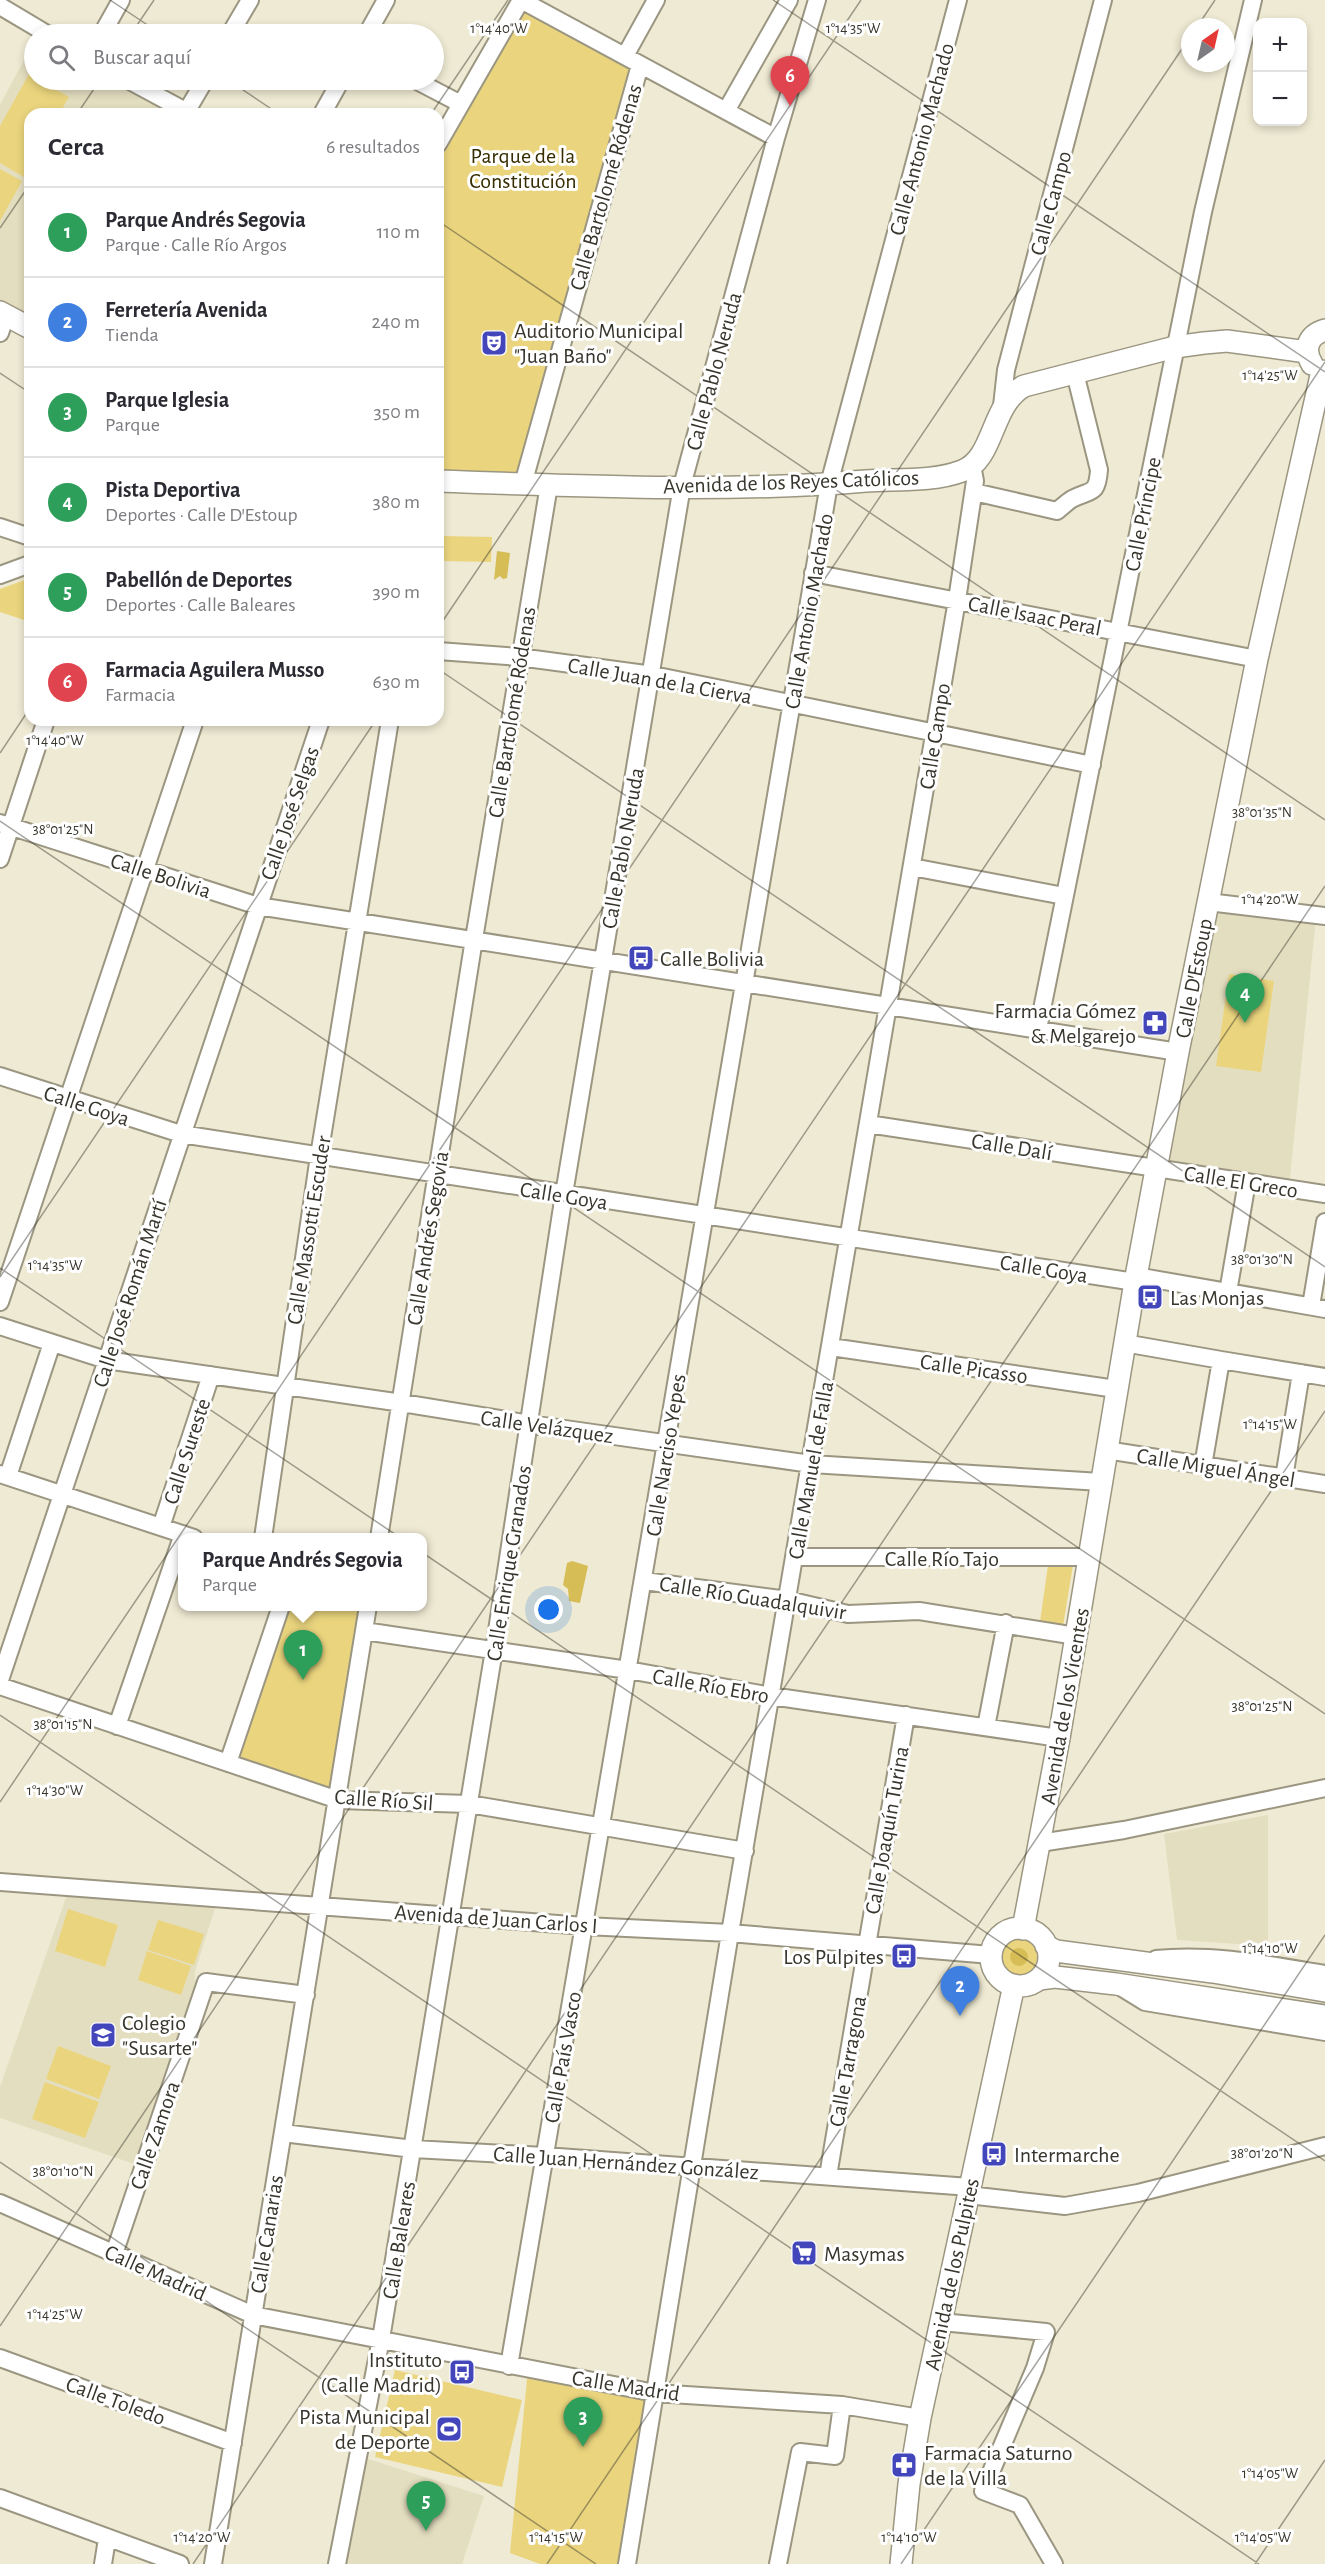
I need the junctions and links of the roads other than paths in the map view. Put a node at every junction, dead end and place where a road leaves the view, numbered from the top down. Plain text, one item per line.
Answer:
1 (121, 0) edge
2 (250, 0) edge
3 (386, 0) edge
4 (521, 0) edge
5 (656, 0) edge
6 (789, 0) edge
7 (817, 0) edge
8 (958, 0) edge
9 (1102, 0) edge
10 (1253, 0) edge
11 (0, 6) edge
12 (30, 24) edge
13 (108, 24) edge
14 (236, 24) edge
15 (373, 24) edge
16 (632, 60) junction
17 (146, 90) edge
18 (200, 90) edge
19 (337, 90) edge
20 (434, 90) edge
21 (461, 104) junction
22 (179, 108) edge
23 (191, 108) edge
24 (329, 108) edge
25 (726, 111) junction
26 (444, 134) edge
27 (776, 138) junction
28 (2, 320) edge
29 (24, 326) edge
30 (1325, 330) edge
31 (1175, 348) junction
32 (1308, 352) junction
33 (1324, 371) edge
34 (1075, 374) junction
35 (1002, 406) junction
36 (972, 465) junction
37 (444, 481) edge
38 (523, 484) junction
39 (829, 484) junction
40 (549, 485) junction
41 (682, 486) junction
42 (974, 492) junction
43 (0, 527) edge
44 (24, 535) edge
45 (24, 566) edge
46 (813, 573) junction
47 (0, 575) edge
48 (957, 600) junction
49 (1119, 632) junction
50 (444, 651) edge
51 (519, 657) junction
52 (1257, 659) junction
53 (653, 675) junction
54 (792, 703) junction
55 (44, 726) edge
56 (193, 726) edge
57 (319, 726) edge
58 (389, 726) edge
59 (935, 733) junction
60 (1092, 765) junction
61 (5, 825) edge
62 (0, 859) edge
63 (912, 867) junction
64 (144, 870) junction
65 (1064, 896) junction
66 (1208, 902) junction
67 (258, 906) junction
68 (1325, 916) edge
69 (356, 922) junction
70 (474, 939) junction
71 (602, 961) junction
72 (743, 983) junction
73 (887, 1006) junction
74 (1038, 1029) junction
75 (1178, 1052) junction
76 (0, 1076) edge
77 (68, 1099) junction
78 (868, 1124) junction
79 (181, 1134) junction
80 (319, 1156) junction
81 (1156, 1168) junction
82 (436, 1175) junction
83 (1247, 1182) junction
84 (564, 1194) junction
85 (1325, 1194) edge
86 (705, 1216) junction
87 (1325, 1222) edge
88 (850, 1238) junction
89 (1136, 1279) junction
90 (1228, 1292) junction
91 (0, 1302) edge
92 (1318, 1308) edge
93 (0, 1326) edge
94 (52, 1343) junction
95 (1124, 1343) junction
96 (831, 1347) junction
97 (106, 1360) junction
98 (1221, 1360) junction
99 (1301, 1373) junction
100 (211, 1375) junction
101 (1325, 1377) edge
102 (285, 1386) junction
103 (1116, 1389) junction
104 (402, 1403) junction
105 (530, 1424) junction
106 (666, 1443) junction
107 (1106, 1450) junction
108 (811, 1464) junction
109 (1203, 1466) junction
110 (4, 1475) edge
111 (1284, 1478) junction
112 (1101, 1482) junction
113 (1325, 1484) edge
114 (63, 1494) junction
115 (160, 1527) junction
116 (179, 1533) edge
117 (264, 1533) edge
118 (380, 1533) edge
119 (795, 1557) junction
120 (1089, 1557) junction
121 (178, 1563) edge
122 (644, 1581) junction
123 (788, 1600) junction
124 (279, 1611) edge
125 (367, 1611) edge
126 (1006, 1623) junction
127 (364, 1631) junction
128 (1076, 1636) junction
129 (495, 1650) junction
130 (628, 1670) junction
131 (0, 1680) edge
132 (0, 1686) edge
133 (771, 1695) junction
134 (906, 1715) junction
135 (117, 1726) junction
136 (986, 1727) junction
137 (1059, 1738) junction
138 (228, 1763) junction
139 (1325, 1788) edge
140 (338, 1800) junction
141 (468, 1804) junction
142 (602, 1827) junction
143 (1040, 1843) junction
144 (745, 1851) junction
145 (0, 1882) edge
146 (320, 1904) junction
147 (451, 1916) junction
148 (585, 1926) junction
149 (1023, 1929) junction
150 (730, 1933) junction
151 (867, 1946) junction
152 (1046, 1946) junction
153 (992, 1955) junction
154 (1125, 1962) junction
155 (1325, 1974) edge
156 (1039, 1979) junction
157 (1116, 1984) junction
158 (1014, 1985) junction
159 (1325, 1991) edge
160 (306, 1995) junction
161 (1325, 2016) edge
162 (1325, 2032) edge
163 (283, 2133) junction
164 (1325, 2146) edge
165 (413, 2149) junction
166 (544, 2156) junction
167 (693, 2167) junction
168 (828, 2176) junction
169 (969, 2191) junction
170 (0, 2203) edge
171 (114, 2254) junction
172 (253, 2315) junction
173 (941, 2322) junction
174 (381, 2339) junction
175 (0, 2358) edge
176 (509, 2366) junction
177 (655, 2393) junction
178 (842, 2405) junction
179 (920, 2418) junction
180 (233, 2443) junction
181 (0, 2498) edge
182 (107, 2539) junction
183 (103, 2564) edge
184 (180, 2564) edge
185 (213, 2564) edge
186 (337, 2564) edge
187 (627, 2564) edge
188 (778, 2564) edge
189 (901, 2564) edge
190 (1054, 2564) edge

1 - 13 street
2 - 14 street
3 - 15 street
4 - 16 street
4 - 21 street
5 - 16 street, Calle Bartolomé Ródenas
6 - 25 street
7 - 27 street, Calle Pablo Neruda
8 - 39 street, Calle Antonio Machado
9 - 35 street, Calle Campo
10 - 31 street, Calle Príncipe
11 - 12 street
16 - 25 street
16 - 38 street, Calle Bartolomé Ródenas
17 - 22 street
18 - 23 street
19 - 24 street
20 - 21 street
21 - 26 street
25 - 27 street
27 - 41 street, Calle Pablo Neruda
28 - 29 main road
30 - 32 main road
31 - 32 main road
31 - 34 main road
31 - 49 street, Calle Príncipe
32 - 33 main road
33 - 52 main road, Calle D'Estoup
34 - 35 main road
34 - 42 street
35 - 36 main road
36 - 39 main road, Avenida de los Reyes Católicos
36 - 42 street, Calle Campo
37 - 38 main road, Avenida de los Reyes Católicos
38 - 40 main road, Avenida de los Reyes Católicos
39 - 41 main road, Avenida de los Reyes Católicos
39 - 46 street, Calle Antonio Machado
40 - 41 main road, Avenida de los Reyes Católicos
40 - 51 street, Calle Bartolomé Ródenas
41 - 53 street, Calle Pablo Neruda
42 - 48 street, Calle Campo
43 - 44 street
45 - 47 street
46 - 48 street, Calle Isaac Peral
46 - 54 street, Calle Antonio Machado
48 - 49 street, Calle Isaac Peral
48 - 59 street, Calle Campo
49 - 52 street, Calle Isaac Peral
49 - 60 street, Calle Príncipe
50 - 51 street, Calle Juan de la Cierva
51 - 53 street, Calle Juan de la Cierva
51 - 70 street, Calle Bartolomé Ródenas
52 - 66 main road, Calle D'Estoup
53 - 54 street, Calle Juan de la Cierva
53 - 71 street, Calle Pablo Neruda
54 - 59 street, Calle Juan de la Cierva
54 - 72 street, Calle Antonio Machado
55 - 61 street
56 - 64 street
57 - 67 street, Calle José Selgas
58 - 69 street, Calle Massotti Escuder
59 - 60 street, Calle Juan de la Cierva
59 - 63 street, Calle Campo
60 - 65 street, Calle Príncipe
61 - 62 street
61 - 64 street, Calle Bolivia
63 - 65 street
63 - 73 street, Calle Campo
64 - 67 street, Calle Bolivia
64 - 77 street
65 - 74 street, Calle Príncipe
66 - 68 street
66 - 75 main road, Calle D'Estoup
67 - 69 street, Calle Bolivia
67 - 79 street, Calle José Román Martí
69 - 70 street, Calle Bolivia
69 - 80 street, Calle Massotti Escuder
70 - 71 street, Calle Bolivia
70 - 82 street, Calle Andrés Segovia
71 - 72 street, Calle Bolivia
71 - 84 street, Calle Enrique Granados
72 - 73 street, Calle Bolivia
72 - 86 street, Calle Narciso Yepes
73 - 74 street, Calle Bolivia
73 - 78 street, Calle Manuel de Falla
74 - 75 street, Calle Bolivia
75 - 81 main road, Calle D'Estoup
76 - 77 street, Calle Goya
77 - 79 street, Calle Goya
77 - 91 street
78 - 81 street, Calle Dalí
78 - 88 street, Calle Manuel de Falla
79 - 80 street, Calle Goya
79 - 97 street, Calle José Román Martí
80 - 82 street, Calle Goya
80 - 102 street, Calle Massotti Escuder
81 - 83 street, Calle El Greco
81 - 89 main road, Calle D'Estoup
82 - 84 street, Calle Goya
82 - 104 street, Calle Andrés Segovia
83 - 85 street, Calle El Greco
83 - 90 street
84 - 86 street, Calle Goya
84 - 105 street, Calle Enrique Granados
86 - 88 street, Calle Goya
86 - 106 street, Calle Narciso Yepes
87 - 92 street
88 - 89 street, Calle Goya
88 - 96 street, Calle Manuel de Falla
89 - 90 street, Calle Goya
89 - 95 main road, Calle D'Estoup
90 - 92 street, Calle Goya
93 - 94 street, Calle Velázquez
94 - 97 street, Calle Velázquez
94 - 110 street
95 - 98 street
95 - 103 main road, Calle D'Estoup
96 - 103 street, Calle Picasso
96 - 108 street, Calle Manuel de Falla
97 - 100 street, Calle Velázquez
97 - 114 street, Calle José Román Martí
98 - 99 street
98 - 109 street
99 - 101 street
99 - 111 street
100 - 102 street, Calle Velázquez
100 - 115 street, Calle Sureste
102 - 104 street, Calle Velázquez
102 - 117 street, Calle Massotti Escuder
103 - 107 main road, Calle D'Estoup
104 - 105 street, Calle Velázquez
104 - 118 street, Calle Andrés Segovia
105 - 106 street, Calle Velázquez
105 - 129 street, Calle Enrique Granados
106 - 108 street, Calle Velázquez
106 - 122 street, Calle Narciso Yepes
107 - 109 street, Calle Miguel Ángel
107 - 112 main road, Calle D'Estoup
108 - 112 street, Calle Velázquez
108 - 119 street, Calle Manuel de Falla
109 - 111 street, Calle Miguel Ángel
110 - 114 street
111 - 113 street, Calle Miguel Ángel
112 - 120 main road, Avenida de los Vicentes
114 - 115 street
114 - 131 street, Calle José Román Martí
115 - 116 street
119 - 120 street, Calle Río Tajo
119 - 123 street, Calle Manuel de Falla
120 - 128 main road, Avenida de los Vicentes
121 - 135 street
122 - 123 street, Calle Río Guadalquivir
122 - 130 street, Calle Narciso Yepes
123 - 126 street, Calle Río Guadalquivir
123 - 133 street, Calle Manuel de Falla
124 - 138 street
125 - 127 street
126 - 128 street, Calle Río Guadalquivir
126 - 136 street
127 - 129 street, Calle Río Ebro
127 - 140 street
128 - 137 main road, Avenida de los Vicentes
129 - 130 street, Calle Río Ebro
129 - 141 street, Calle Enrique Granados
130 - 133 street, Calle Río Ebro
130 - 142 street, Calle Narciso Yepes
132 - 135 street, Calle Río Sil
133 - 134 street, Calle Río Ebro
133 - 144 street, Calle Manuel de Falla
134 - 136 street, Calle Río Ebro
134 - 151 street, Calle Joaquín Turina
135 - 138 street, Calle Río Sil
136 - 137 street, Calle Río Ebro
137 - 143 main road, Avenida de los Vicentes
138 - 140 street, Calle Río Sil
139 - 143 street
140 - 141 street, Calle Río Sil
140 - 146 street
141 - 142 street, Calle Río Sil
141 - 147 street, Calle Enrique Granados
142 - 144 street, Calle Río Sil
142 - 148 street, Calle Narciso Yepes
143 - 149 main road, Avenida de los Vicentes
144 - 150 street, Calle Manuel de Falla
145 - 146 street, Avenida de Juan Carlos I
146 - 147 street, Avenida de Juan Carlos I
146 - 160 street, Calle Canarias
147 - 148 street, Avenida de Juan Carlos I
147 - 165 street, Calle Baleares
148 - 150 street, Avenida de Juan Carlos I
148 - 166 street, Calle País Vasco
149 - 152 main road
149 - 153 main road
150 - 151 street, Avenida de Juan Carlos I
150 - 167 street, Calle Manuel de Falla
151 - 153 street, Avenida de Juan Carlos I
151 - 168 street, Calle Tarragona
152 - 154 main road
152 - 156 main road
153 - 158 main road
154 - 155 street
154 - 159 main road
156 - 157 main road
156 - 158 main road
157 - 161 main road
157 - 162 street
158 - 169 main road, Avenida de los Pulpites
160 - 163 street, Calle Canarias
160 - 171 street, Calle Zamora
163 - 165 street, Calle Juan Hernández González
163 - 172 street, Calle Canarias
164 - 169 street, Calle Juan Hernández González
165 - 166 street, Calle Juan Hernández González
165 - 174 street, Calle Baleares
166 - 167 street, Calle Juan Hernández González
166 - 176 street, Calle País Vasco
167 - 168 street, Calle Juan Hernández González
167 - 177 street, Calle Manuel de Falla
168 - 169 street, Calle Juan Hernández González
169 - 173 main road, Avenida de los Pulpites
170 - 171 street, Calle Madrid
171 - 172 street, Calle Madrid
172 - 174 street, Calle Madrid
172 - 180 street, Calle Canarias
173 - 179 main road, Avenida de los Pulpites
173 - 190 street
174 - 176 street, Calle Madrid
174 - 186 street, Calle Baleares
175 - 180 street, Calle Toledo
176 - 177 street, Calle Madrid
177 - 178 street, Calle Madrid
177 - 187 street, Calle Manuel de Falla
178 - 179 street, Calle Madrid
178 - 188 street
179 - 189 main road, Avenida de los Pulpites
180 - 185 street, Calle Canarias
181 - 182 street
182 - 183 street
182 - 184 street

